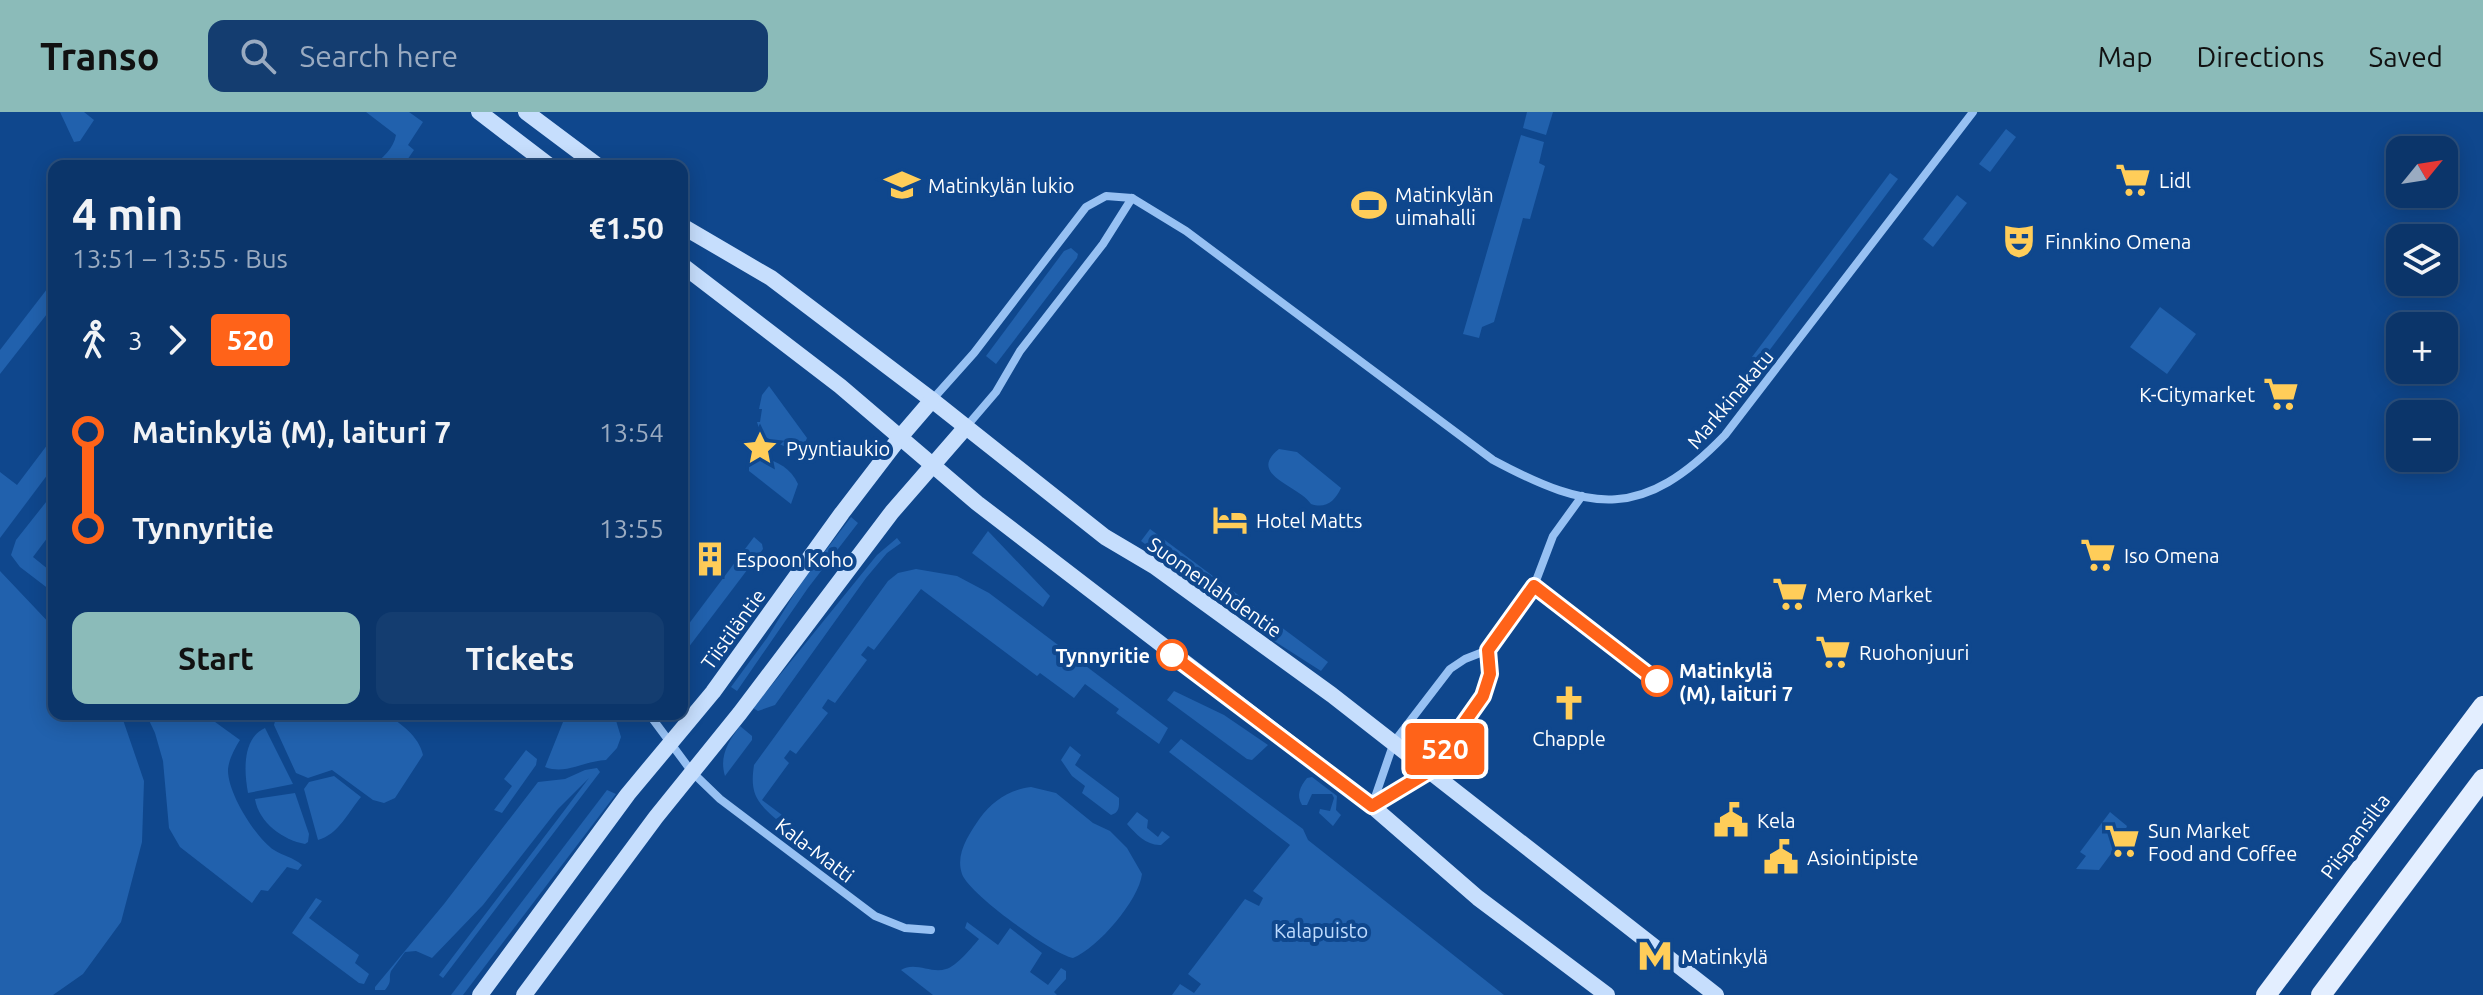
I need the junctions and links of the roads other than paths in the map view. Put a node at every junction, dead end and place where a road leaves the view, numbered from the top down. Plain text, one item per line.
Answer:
1 (479, 112) edge
2 (526, 112) edge
3 (1973, 112) edge
4 (542, 160) edge
5 (590, 160) edge
6 (1132, 198) junction
7 (688, 230) edge
8 (688, 270) edge
9 (932, 400) junction
10 (966, 427) junction
11 (901, 436) junction
12 (933, 465) junction
13 (1582, 496) junction
14 (1488, 650) junction
15 (2483, 706) edge
16 (654, 720) edge
17 (1394, 742) junction
18 (671, 743) junction
19 (1430, 771) junction
20 (692, 772) junction
21 (2483, 779) edge
22 (1372, 806) junction
23 (931, 930) dead end
24 (480, 995) edge
25 (524, 995) edge
26 (1607, 995) edge
27 (1716, 995) edge
28 (2266, 995) edge
29 (2321, 995) edge

1 - 4 main road
2 - 5 main road
3 - 13 street, Markkinakatu
6 - 9 street
6 - 10 street
6 - 13 street
7 - 9 main road, Suomenlahdentie
8 - 11 main road
9 - 10 main road, Suomenlahdentie
9 - 11 main road, Tiistiläntie
10 - 12 main road
10 - 17 main road, Suomenlahdentie
11 - 12 main road
11 - 18 main road, Tiistiläntie
12 - 20 main road
12 - 22 main road
13 - 14 street
14 - 17 street
14 - 19 street
15 - 28 main road, Piispansilta
16 - 18 street, Kala-Matti
17 - 19 main road, Suomenlahdentie
17 - 22 street
18 - 20 street, Kala-Matti
18 - 24 main road, Tiistiläntie
19 - 22 street
19 - 27 main road, Suomenlahdentie
20 - 23 street, Kala-Matti
20 - 25 main road
21 - 29 main road
22 - 26 main road

